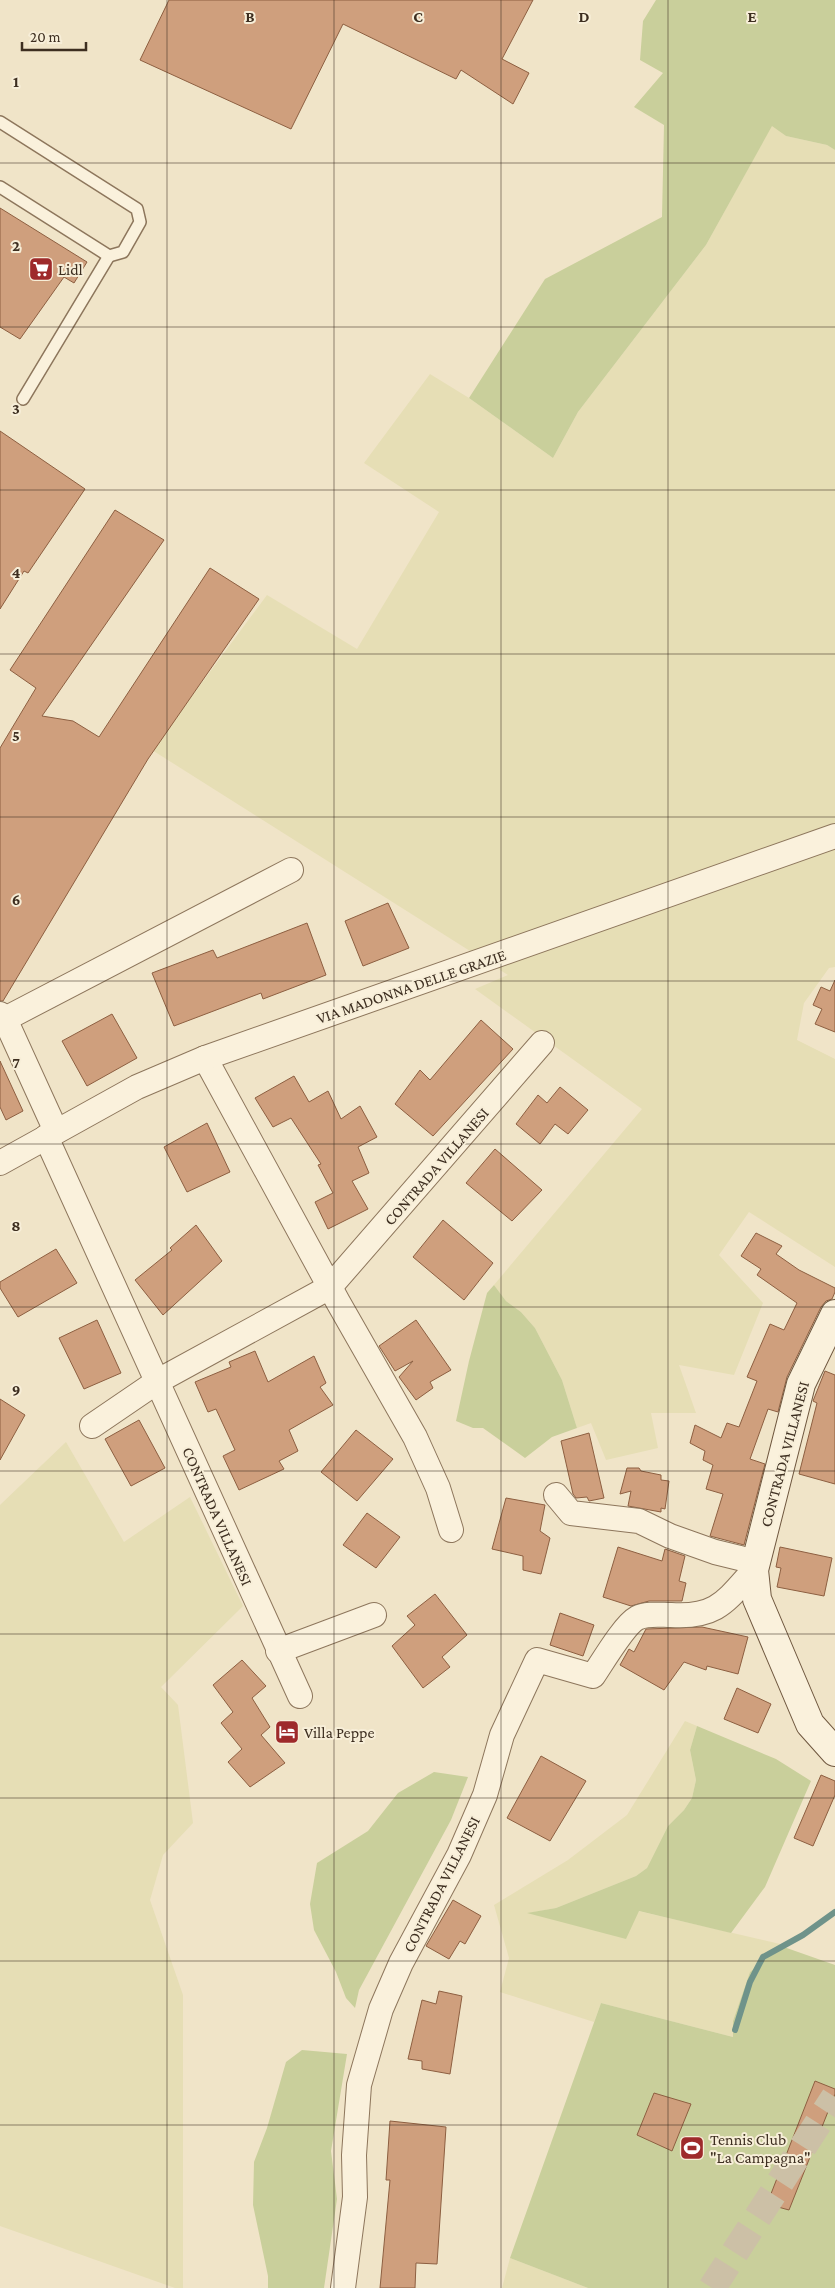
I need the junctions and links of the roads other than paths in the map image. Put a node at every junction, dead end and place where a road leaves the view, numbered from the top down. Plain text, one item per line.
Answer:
1 (0, 122) edge
2 (0, 187) edge
3 (110, 256) junction
4 (23, 399) dead end
5 (835, 836) edge
6 (292, 870) dead end
7 (2, 1016) edge
8 (542, 1043) dead end
9 (205, 1058) junction
10 (51, 1134) junction
11 (0, 1163) edge
12 (330, 1287) junction
13 (835, 1314) edge
14 (158, 1381) junction
15 (92, 1426) dead end
16 (556, 1495) dead end
17 (451, 1530) dead end
18 (755, 1566) junction
19 (374, 1615) dead end
20 (278, 1651) junction
21 (300, 1696) dead end
22 (835, 1752) edge
23 (343, 2288) edge

1 - 3 lane
2 - 3 lane
3 - 4 lane
5 - 9 street, VIA MADONNA DELLE GRAZIE
6 - 7 street
7 - 10 street, CONTRADA VILLANESI
8 - 12 street, CONTRADA VILLANESI
9 - 10 street, VIA MADONNA DELLE GRAZIE
9 - 12 street
10 - 11 street, VIA MADONNA DELLE GRAZIE
10 - 14 street, CONTRADA VILLANESI
12 - 14 street, CONTRADA VILLANESI
12 - 17 street
13 - 18 street, CONTRADA VILLANESI
14 - 15 street, CONTRADA VILLANESI
14 - 20 street, CONTRADA VILLANESI
16 - 18 street
18 - 22 street, CONTRADA VILLANESI
18 - 23 street, CONTRADA VILLANESI
19 - 20 street
20 - 21 street, CONTRADA VILLANESI

